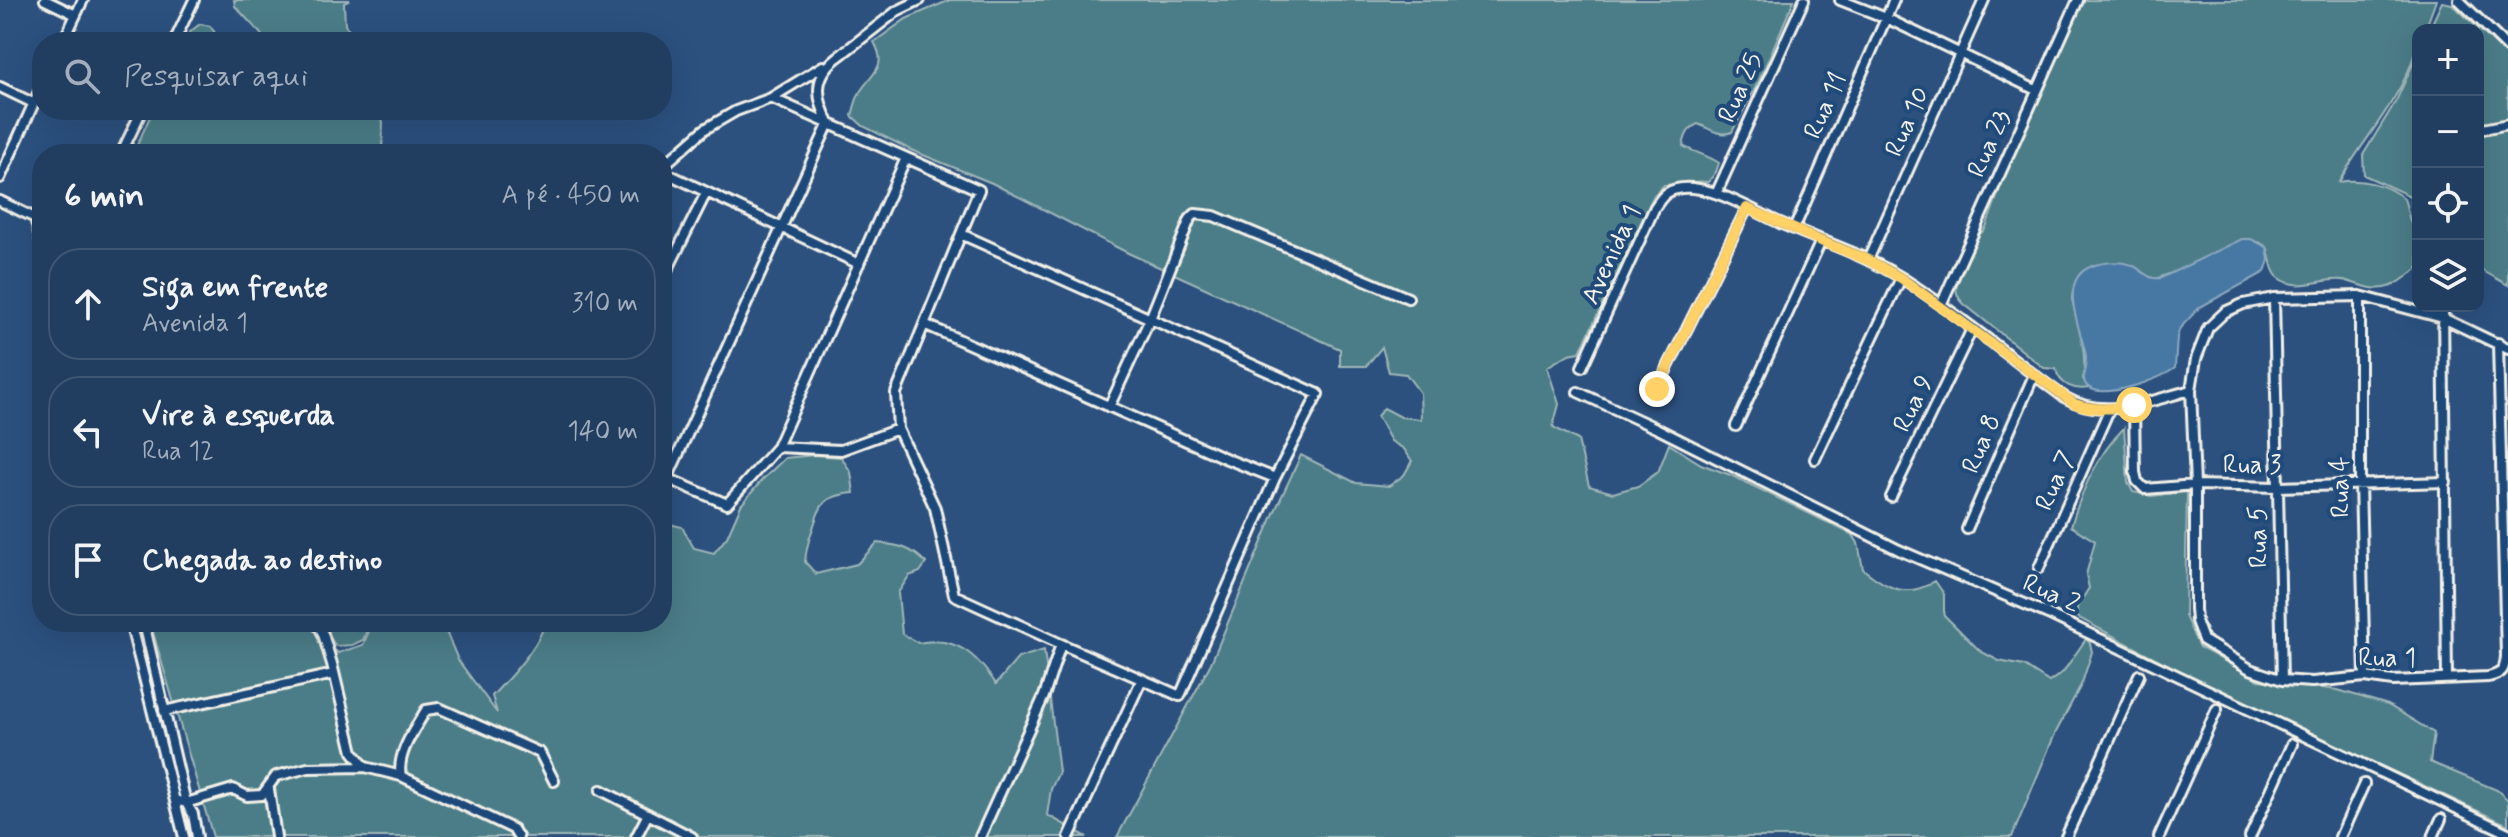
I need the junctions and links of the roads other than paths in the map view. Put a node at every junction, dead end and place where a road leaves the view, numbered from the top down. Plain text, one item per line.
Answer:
1 (45, 0) edge
2 (83, 0) edge
3 (194, 0) edge
4 (920, 0) edge
5 (1804, 0) edge
6 (1840, 0) edge
7 (1894, 0) edge
8 (1984, 0) edge
9 (2078, 0) edge
10 (2459, 0) edge
11 (76, 15) junction
12 (1886, 18) junction
13 (68, 32) edge
14 (179, 32) edge
15 (2508, 48) edge
16 (1960, 53) junction
17 (842, 54) junction
18 (0, 87) edge
19 (2036, 90) junction
20 (771, 98) junction
21 (32, 103) edge
22 (32, 105) edge
23 (137, 120) edge
24 (829, 123) junction
25 (2508, 124) edge
26 (2484, 129) edge
27 (126, 144) edge
28 (906, 158) junction
29 (672, 160) edge
30 (672, 174) edge
31 (0, 178) edge
32 (1717, 192) junction
33 (706, 193) junction
34 (0, 201) edge
35 (1747, 208) junction
36 (32, 216) edge
37 (782, 226) junction
38 (1794, 229) junction
39 (961, 234) junction
40 (1821, 241) junction
41 (1868, 260) junction
42 (672, 261) edge
43 (859, 264) junction
44 (1901, 278) junction
45 (2360, 296) junction
46 (1408, 298) dead end
47 (2274, 298) junction
48 (1941, 305) junction
49 (2443, 312) edge
50 (2443, 318) junction
51 (1150, 319) junction
52 (924, 324) junction
53 (1972, 329) junction
54 (2498, 343) junction
55 (2508, 349) edge
56 (1582, 367) dead end
57 (2034, 375) junction
58 (1657, 389) dead end
59 (2191, 390) junction
60 (1578, 392) dead end
61 (2134, 405) junction
62 (1109, 407) junction
63 (2109, 410) junction
64 (1736, 426) dead end
65 (898, 429) junction
66 (777, 447) junction
67 (1815, 459) dead end
68 (672, 462) edge
69 (1275, 478) junction
70 (672, 480) edge
71 (2446, 482) junction
72 (2360, 483) junction
73 (2195, 485) junction
74 (2278, 487) junction
75 (1891, 497) dead end
76 (1967, 529) dead end
77 (2039, 568) dead end
78 (133, 632) edge
79 (147, 632) edge
80 (322, 632) edge
81 (1061, 644) junction
82 (334, 674) junction
83 (2139, 675) dead end
84 (2365, 677) junction
85 (2447, 678) junction
86 (1142, 679) junction
87 (2282, 680) junction
88 (2217, 709) dead end
89 (164, 711) junction
90 (2292, 744) dead end
91 (365, 767) junction
92 (401, 776) junction
93 (554, 781) dead end
94 (2364, 784) dead end
95 (269, 789) junction
96 (601, 790) dead end
97 (175, 800) junction
98 (186, 803) junction
99 (648, 814) junction
100 (2441, 819) dead end
101 (2508, 833) edge
102 (184, 837) edge
103 (197, 837) edge
104 (276, 837) edge
105 (518, 837) edge
106 (636, 837) edge
107 (692, 837) edge
108 (980, 837) edge
109 (1069, 837) edge
110 (2066, 837) edge
111 (2159, 837) edge
112 (2250, 837) edge
113 (2340, 837) edge
114 (2433, 837) edge

1 - 11 street
2 - 11 street
3 - 14 street
4 - 17 street
5 - 32 street, Rua 25
6 - 12 street
7 - 12 street, Rua 11
8 - 16 street, Rua 10
9 - 19 street, Rua 23
10 - 15 street
11 - 13 street
12 - 16 street
12 - 38 street, Rua 11
16 - 19 street
16 - 41 street, Rua 10
17 - 20 street
17 - 24 street
18 - 21 street
19 - 48 street, Rua 23
20 - 24 street
20 - 29 street
22 - 31 street
23 - 27 street
24 - 28 street
24 - 37 street
25 - 26 street
28 - 39 street
28 - 43 street
30 - 33 street
32 - 35 street, Avenida 1
32 - 56 street, Avenida 1
33 - 37 street
33 - 42 street
34 - 36 street
35 - 38 street, Avenida 1
35 - 58 street
37 - 43 street
37 - 68 street
38 - 40 street, Avenida 1
39 - 51 street
39 - 52 street
40 - 41 street, Avenida 1
40 - 64 street
41 - 44 street, Avenida 1
43 - 66 street
44 - 48 street, Avenida 1
44 - 67 street
45 - 47 street
45 - 50 street
45 - 72 street, Rua 4
46 - 51 street
47 - 59 street
47 - 74 street, Rua 5
48 - 53 street, Avenida 1
49 - 50 street
50 - 54 street
50 - 71 street
51 - 62 street
51 - 69 street
52 - 62 street
52 - 65 street
53 - 57 street, Avenida 1
53 - 75 street, Rua 9
54 - 55 street
54 - 85 street, Rua 1
57 - 63 street, Avenida 1
57 - 76 street, Rua 8
59 - 61 street, Avenida 1
59 - 73 street, Rua 1
60 - 101 street, Rua 2
61 - 63 street, Avenida 1
61 - 73 street, Rua 3
62 - 69 street
63 - 77 street, Rua 7
65 - 66 street
65 - 81 street
66 - 70 street
69 - 86 street
71 - 72 street, Rua 3
71 - 85 street
72 - 74 street, Rua 3
72 - 84 street, Rua 4
73 - 74 street, Rua 3
73 - 87 street, Rua 1
74 - 87 street, Rua 5
78 - 97 street
79 - 89 street
80 - 82 street
81 - 86 street
81 - 108 street
82 - 89 street
82 - 91 street
83 - 110 street
84 - 85 street, Rua 1
84 - 87 street, Rua 1
86 - 109 street
88 - 111 street
89 - 98 street
90 - 112 street
91 - 92 street
91 - 95 street
92 - 93 street
92 - 105 street
94 - 113 street
95 - 98 street
95 - 104 street
96 - 99 street
97 - 98 street
97 - 102 street
98 - 103 street
99 - 106 street
99 - 107 street
100 - 114 street

